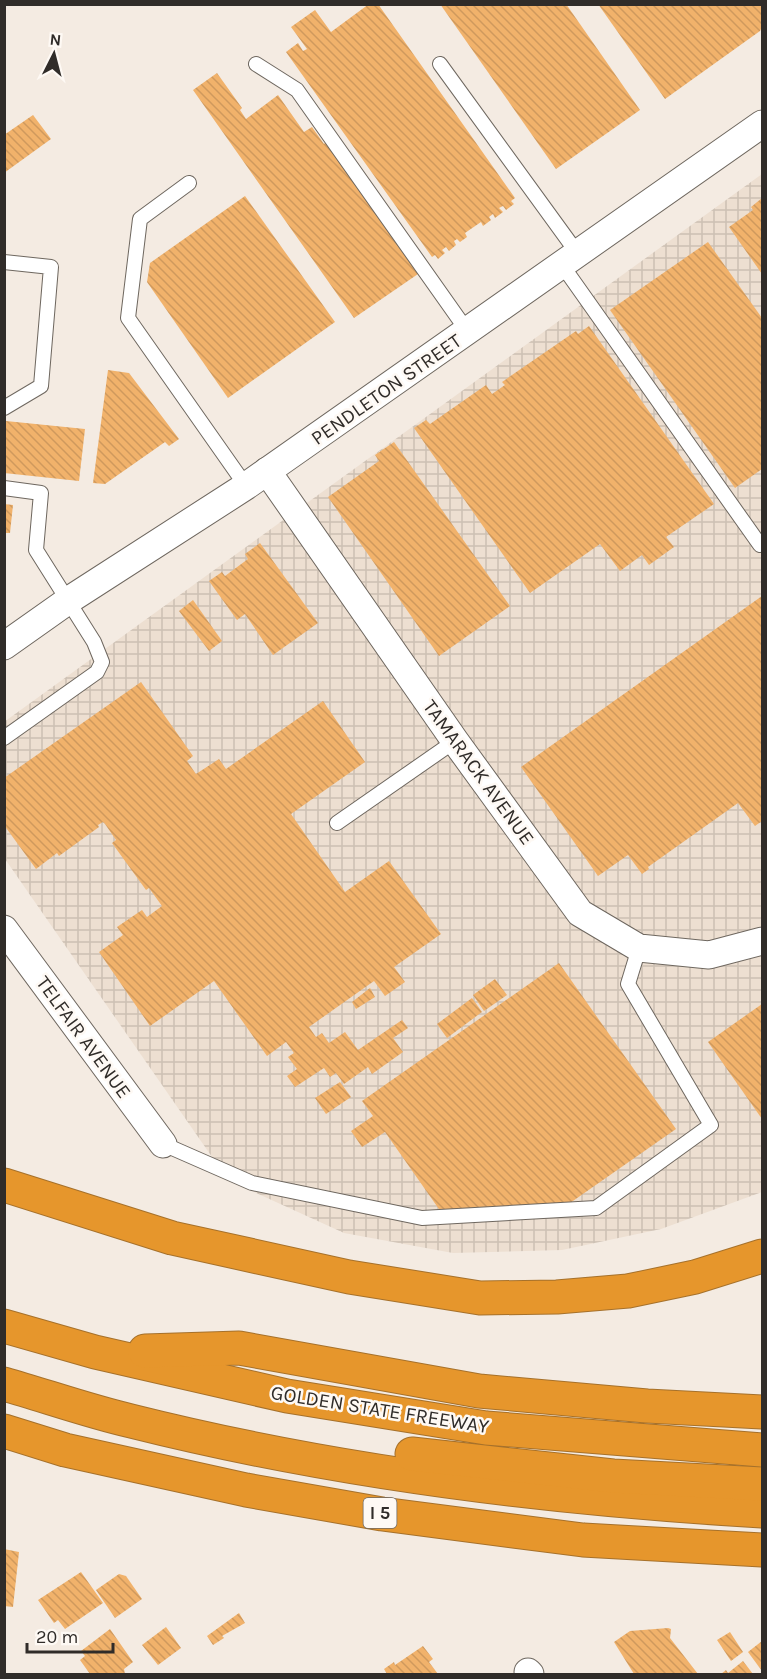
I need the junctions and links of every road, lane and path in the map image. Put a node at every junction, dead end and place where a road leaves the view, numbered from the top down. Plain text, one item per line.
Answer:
1 (256, 64) dead end
2 (440, 64) dead end
3 (762, 124) edge
4 (189, 183) dead end
5 (570, 259) junction
6 (4, 262) edge
7 (468, 332) junction
8 (4, 408) edge
9 (256, 479) junction
10 (4, 488) edge
11 (760, 545) dead end
12 (69, 600) junction
13 (4, 646) edge
14 (4, 738) edge
15 (455, 741) junction
16 (337, 823) dead end
17 (4, 929) edge
18 (762, 941) edge
19 (639, 948) junction
20 (163, 1144) joint
21 (4, 1185) edge
22 (762, 1256) edge
23 (4, 1326) edge
24 (95, 1352) junction
25 (4, 1362) edge
26 (4, 1384) edge
27 (762, 1412) edge
28 (4, 1431) edge
29 (762, 1450) edge
30 (762, 1484) edge
31 (762, 1511) edge
32 (762, 1550) edge

1 - 7 lane
2 - 5 lane
3 - 5 street, PENDLETON STREET
4 - 9 lane
5 - 7 street, PENDLETON STREET
5 - 11 lane
6 - 8 lane
7 - 9 street, PENDLETON STREET
9 - 12 street, PENDLETON STREET
9 - 15 street, TAMARACK AVENUE
10 - 12 lane
12 - 13 street, PENDLETON STREET
12 - 14 lane
15 - 16 lane
15 - 19 street, TAMARACK AVENUE
17 - 20 street, TELFAIR AVENUE
18 - 19 street, TAMARACK AVENUE
19 - 20 lane
21 - 22 highway
23 - 24 highway, GOLDEN STATE FREEWAY
24 - 27 highway
24 - 29 highway, GOLDEN STATE FREEWAY
25 - 30 highway
26 - 31 highway
28 - 32 highway, I 5

